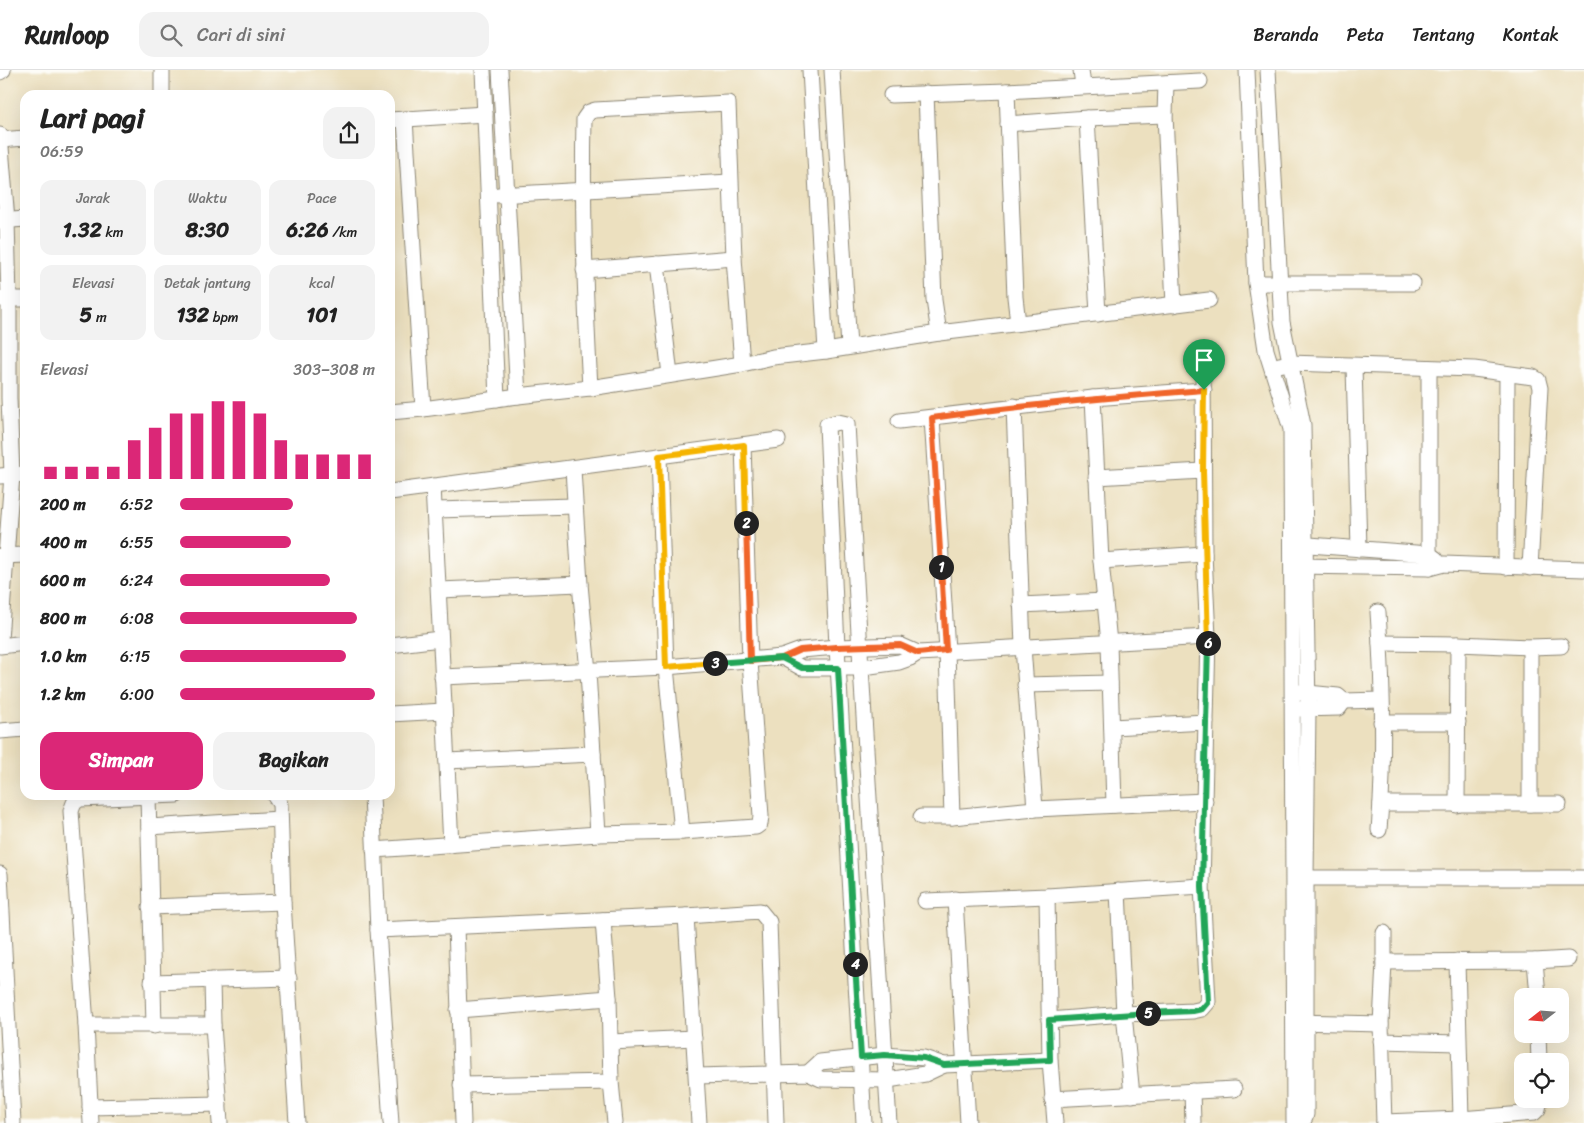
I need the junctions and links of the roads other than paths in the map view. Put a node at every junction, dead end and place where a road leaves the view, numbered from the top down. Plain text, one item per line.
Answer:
1 (162, 70) edge
2 (483, 70) edge
3 (500, 70) edge
4 (810, 70) edge
5 (832, 70) edge
6 (1081, 70) edge
7 (1247, 70) edge
8 (1268, 70) edge
9 (1200, 81) dead end
10 (1166, 83) junction
11 (1083, 86) junction
12 (162, 90) edge
13 (1006, 91) junction
14 (926, 93) junction
15 (891, 94) dead end
16 (485, 114) junction
17 (1165, 115) junction
18 (1087, 118) junction
19 (398, 119) edge
20 (1008, 124) junction
21 (0, 135) edge
22 (20, 138) edge
23 (0, 140) edge
24 (730, 182) junction
25 (582, 190) junction
26 (508, 194) junction
27 (489, 196) junction
28 (20, 219) edge
29 (4, 221) edge
30 (734, 258) junction
31 (657, 264) junction
32 (584, 270) junction
33 (1280, 282) junction
34 (1413, 282) dead end
35 (1256, 283) junction
36 (5, 299) edge
37 (20, 299) edge
38 (1209, 300) dead end
39 (1174, 305) junction
40 (1098, 314) junction
41 (1018, 323) junction
42 (939, 332) junction
43 (838, 349) junction
44 (1203, 359) dead end
45 (1289, 363) junction
46 (742, 364) junction
47 (1271, 366) junction
48 (1354, 366) junction
49 (1429, 368) junction
50 (1507, 374) junction
51 (670, 375) junction
52 (590, 388) junction
53 (1204, 390) junction
54 (518, 396) junction
55 (497, 398) junction
56 (1093, 398) junction
57 (1014, 406) junction
58 (422, 409) junction
59 (395, 412) edge
60 (932, 418) junction
61 (899, 421) dead end
62 (778, 440) dead end
63 (744, 445) junction
64 (659, 456) junction
65 (573, 469) junction
66 (1203, 471) junction
67 (12, 475) edge
68 (1096, 477) junction
69 (433, 486) junction
70 (395, 491) edge
71 (575, 506) junction
72 (436, 510) junction
73 (1298, 545) junction
74 (1359, 549) junction
75 (1204, 554) junction
76 (20, 555) edge
77 (3, 556) edge
78 (1101, 561) junction
79 (1429, 561) junction
80 (1299, 566) junction
81 (1506, 567) junction
82 (1530, 568) junction
83 (1584, 569) edge
84 (580, 584) junction
85 (440, 590) junction
86 (1105, 601) junction
87 (1021, 605) junction
88 (1378, 612) dead end
89 (1208, 637) junction
90 (440, 639) junction
91 (0, 640) edge
92 (1109, 643) junction
93 (1380, 643) junction
94 (20, 644) edge
95 (395, 644) edge
96 (1458, 644) junction
97 (0, 646) edge
98 (1561, 646) dead end
99 (850, 647) junction
100 (1023, 647) junction
101 (1530, 647) junction
102 (946, 650) junction
103 (918, 653) junction
104 (782, 658) junction
105 (750, 661) junction
106 (666, 667) junction
107 (851, 668) junction
108 (588, 672) junction
109 (442, 677) junction
110 (1110, 683) junction
111 (1025, 685) junction
112 (1300, 692) junction
113 (1382, 700) junction
114 (1344, 701) junction
115 (1293, 709) junction
116 (1308, 709) junction
117 (444, 711) junction
118 (395, 714) edge
119 (1206, 722) junction
120 (1382, 722) junction
121 (1458, 722) junction
122 (1112, 727) junction
123 (20, 729) edge
124 (0, 730) edge
125 (593, 754) junction
126 (447, 761) junction
127 (79, 800) edge
128 (148, 800) edge
129 (277, 800) edge
130 (372, 800) edge
131 (1204, 802) junction
132 (1381, 804) junction
133 (1530, 804) junction
134 (1559, 804) dead end
135 (1114, 805) junction
136 (1457, 805) junction
137 (1034, 809) junction
138 (921, 817) dead end
139 (952, 817) junction
140 (279, 819) junction
141 (149, 827) junction
142 (1379, 830) dead end
143 (682, 832) junction
144 (598, 834) junction
145 (451, 845) junction
146 (374, 850) junction
147 (0, 874) edge
148 (1299, 878) junction
149 (1584, 878) edge
150 (1202, 886) junction
151 (1118, 891) junction
152 (0, 894) edge
153 (1047, 896) junction
154 (955, 899) junction
155 (926, 901) dead end
156 (283, 902) junction
157 (150, 907) junction
158 (686, 916) junction
159 (603, 920) junction
160 (456, 927) junction
161 (378, 930) junction
162 (1384, 933) dead end
163 (1568, 960) dead end
164 (1456, 961) junction
165 (1535, 961) junction
166 (1384, 962) junction
167 (289, 978) junction
168 (212, 980) junction
169 (152, 982) junction
170 (1537, 988) edge
171 (609, 998) junction
172 (458, 1010) junction
173 (1124, 1014) junction
174 (1049, 1020) junction
175 (1299, 1022) junction
176 (1381, 1024) junction
177 (86, 1025) junction
178 (154, 1026) junction
179 (213, 1026) junction
180 (694, 1038) junction
181 (1382, 1041) junction
182 (611, 1042) junction
183 (1458, 1043) junction
184 (885, 1055) junction
185 (861, 1057) junction
186 (1050, 1060) junction
187 (944, 1065) junction
188 (964, 1065) junction
189 (808, 1073) junction
190 (775, 1074) junction
191 (697, 1076) junction
192 (888, 1080) junction
193 (862, 1081) junction
194 (611, 1082) junction
195 (461, 1086) junction
196 (1234, 1089) dead end
197 (1192, 1091) junction
198 (1132, 1095) junction
199 (1052, 1099) junction
200 (219, 1104) junction
201 (90, 1107) junction
202 (1538, 1108) edge
203 (1460, 1119) junction
204 (13, 1123) edge
205 (91, 1123) edge
206 (220, 1123) edge
207 (297, 1123) edge
208 (391, 1123) edge
209 (463, 1123) edge
210 (615, 1123) edge
211 (684, 1123) edge
212 (699, 1123) edge
213 (776, 1123) edge
214 (864, 1123) edge
215 (889, 1123) edge
216 (968, 1123) edge
217 (1055, 1123) edge
218 (1193, 1123) edge
219 (1295, 1123) edge
220 (1384, 1123) edge

1 - 12 street
2 - 16 street
3 - 26 street
4 - 43 street
5 - 43 street
6 - 11 street
7 - 35 street
8 - 33 street
9 - 10 street
10 - 11 street
10 - 17 street
11 - 13 street
13 - 14 street
13 - 20 street
14 - 15 street
14 - 42 street
16 - 19 street
16 - 27 street
17 - 18 street
17 - 39 street
18 - 20 street
18 - 40 street
19 - 58 street
20 - 41 street
21 - 23 street
22 - 23 street
23 - 29 street
24 - 25 street
24 - 25 street
24 - 30 street
25 - 26 street
25 - 32 street
26 - 27 street
26 - 54 street
27 - 55 street
28 - 29 street
29 - 36 street
30 - 31 street
30 - 46 street
31 - 32 street
31 - 51 street
32 - 52 street
33 - 34 street
33 - 35 street
33 - 45 street
35 - 47 street
36 - 37 street
36 - 67 street
38 - 39 street
39 - 40 street
40 - 41 street
41 - 42 street
42 - 43 street
43 - 46 street
44 - 53 street
45 - 47 street
45 - 48 street
45 - 73 street
46 - 51 street
47 - 73 street
48 - 49 street
48 - 74 street
49 - 50 street
49 - 79 street
50 - 81 street
50 - 82 street
51 - 52 street
52 - 54 street
53 - 56 street
53 - 66 street
54 - 55 street
55 - 58 street
56 - 57 street
56 - 68 street
57 - 60 street
57 - 87 street
58 - 59 street
60 - 61 street
60 - 102 street
62 - 63 street
63 - 64 street
63 - 105 street
64 - 65 street
64 - 106 street
65 - 69 street
65 - 71 street
66 - 68 street
66 - 75 street
67 - 77 street
68 - 78 street
69 - 70 street
69 - 72 street
71 - 72 street
71 - 84 street
72 - 85 street
73 - 74 street
73 - 80 street
74 - 79 street
75 - 78 street
75 - 89 street
76 - 77 street
77 - 91 street
78 - 86 street
79 - 80 street
79 - 81 street
80 - 112 street
81 - 82 street
82 - 83 street
84 - 85 street
84 - 108 street
85 - 90 street
86 - 87 street
86 - 92 street
87 - 100 street
88 - 93 street
89 - 92 street
89 - 119 street
90 - 95 street
90 - 109 street
92 - 100 street
92 - 110 street
93 - 96 street
93 - 113 street
94 - 97 street
96 - 101 street
96 - 121 street
98 - 101 street
99 - 99 street
99 - 103 street
99 - 104 street
99 - 107 street
99 - 107 street
100 - 102 street
100 - 111 street
101 - 133 street
102 - 103 street
102 - 139 street
103 - 107 street
104 - 105 street
104 - 107 street
105 - 106 street
105 - 143 street
106 - 108 street
106 - 143 street
107 - 184 street
107 - 185 street
108 - 109 street
108 - 125 street
109 - 117 street
110 - 111 street
110 - 122 street
111 - 137 street
112 - 114 street
112 - 115 street
112 - 116 street
113 - 114 street
113 - 120 street
114 - 116 street
115 - 116 street
115 - 148 street
116 - 148 street
117 - 118 street
117 - 126 street
119 - 122 street
119 - 131 street
120 - 121 street
120 - 132 street
121 - 136 street
122 - 135 street
123 - 124 street
125 - 126 street
125 - 144 street
126 - 145 street
127 - 177 street
128 - 141 street
129 - 140 street
130 - 146 street
131 - 135 street
131 - 150 street
132 - 136 street
132 - 142 street
133 - 134 street
133 - 136 street
135 - 137 street
137 - 139 street
138 - 139 street
140 - 141 street
140 - 156 street
141 - 157 street
143 - 144 street
144 - 145 street
145 - 146 street
146 - 161 street
147 - 152 street
148 - 149 street
148 - 175 street
150 - 151 street
150 - 173 street
151 - 153 street
151 - 173 street
152 - 204 street
153 - 154 street
153 - 174 street
154 - 155 street
154 - 188 street
156 - 157 street
156 - 167 street
157 - 169 street
158 - 159 street
158 - 180 street
158 - 190 street
159 - 160 street
159 - 171 street
160 - 161 street
160 - 172 street
161 - 208 street
162 - 166 street
163 - 165 street
164 - 165 street
164 - 166 street
164 - 183 street
165 - 170 street
166 - 176 street
167 - 168 street
167 - 207 street
168 - 169 street
168 - 179 street
169 - 178 street
171 - 172 street
171 - 182 street
172 - 195 street
173 - 174 street
173 - 198 street
174 - 186 street
175 - 176 street
175 - 219 street
176 - 181 street
177 - 178 street
177 - 201 street
178 - 179 street
179 - 200 street
180 - 182 street
180 - 191 street
181 - 183 street
181 - 220 street
182 - 194 street
183 - 203 street
184 - 185 street
184 - 187 street
184 - 192 street
185 - 189 street
185 - 193 street
186 - 188 street
186 - 199 street
187 - 188 street
187 - 192 street
188 - 216 street
189 - 190 street
189 - 193 street
190 - 191 street
190 - 213 street
191 - 212 street
192 - 193 street
192 - 215 street
193 - 214 street
194 - 195 street
194 - 210 street
195 - 209 street
196 - 197 street
197 - 198 street
197 - 218 street
198 - 199 street
199 - 217 street
200 - 201 street
200 - 206 street
201 - 205 street
202 - 203 street
203 - 220 street
211 - 212 street

